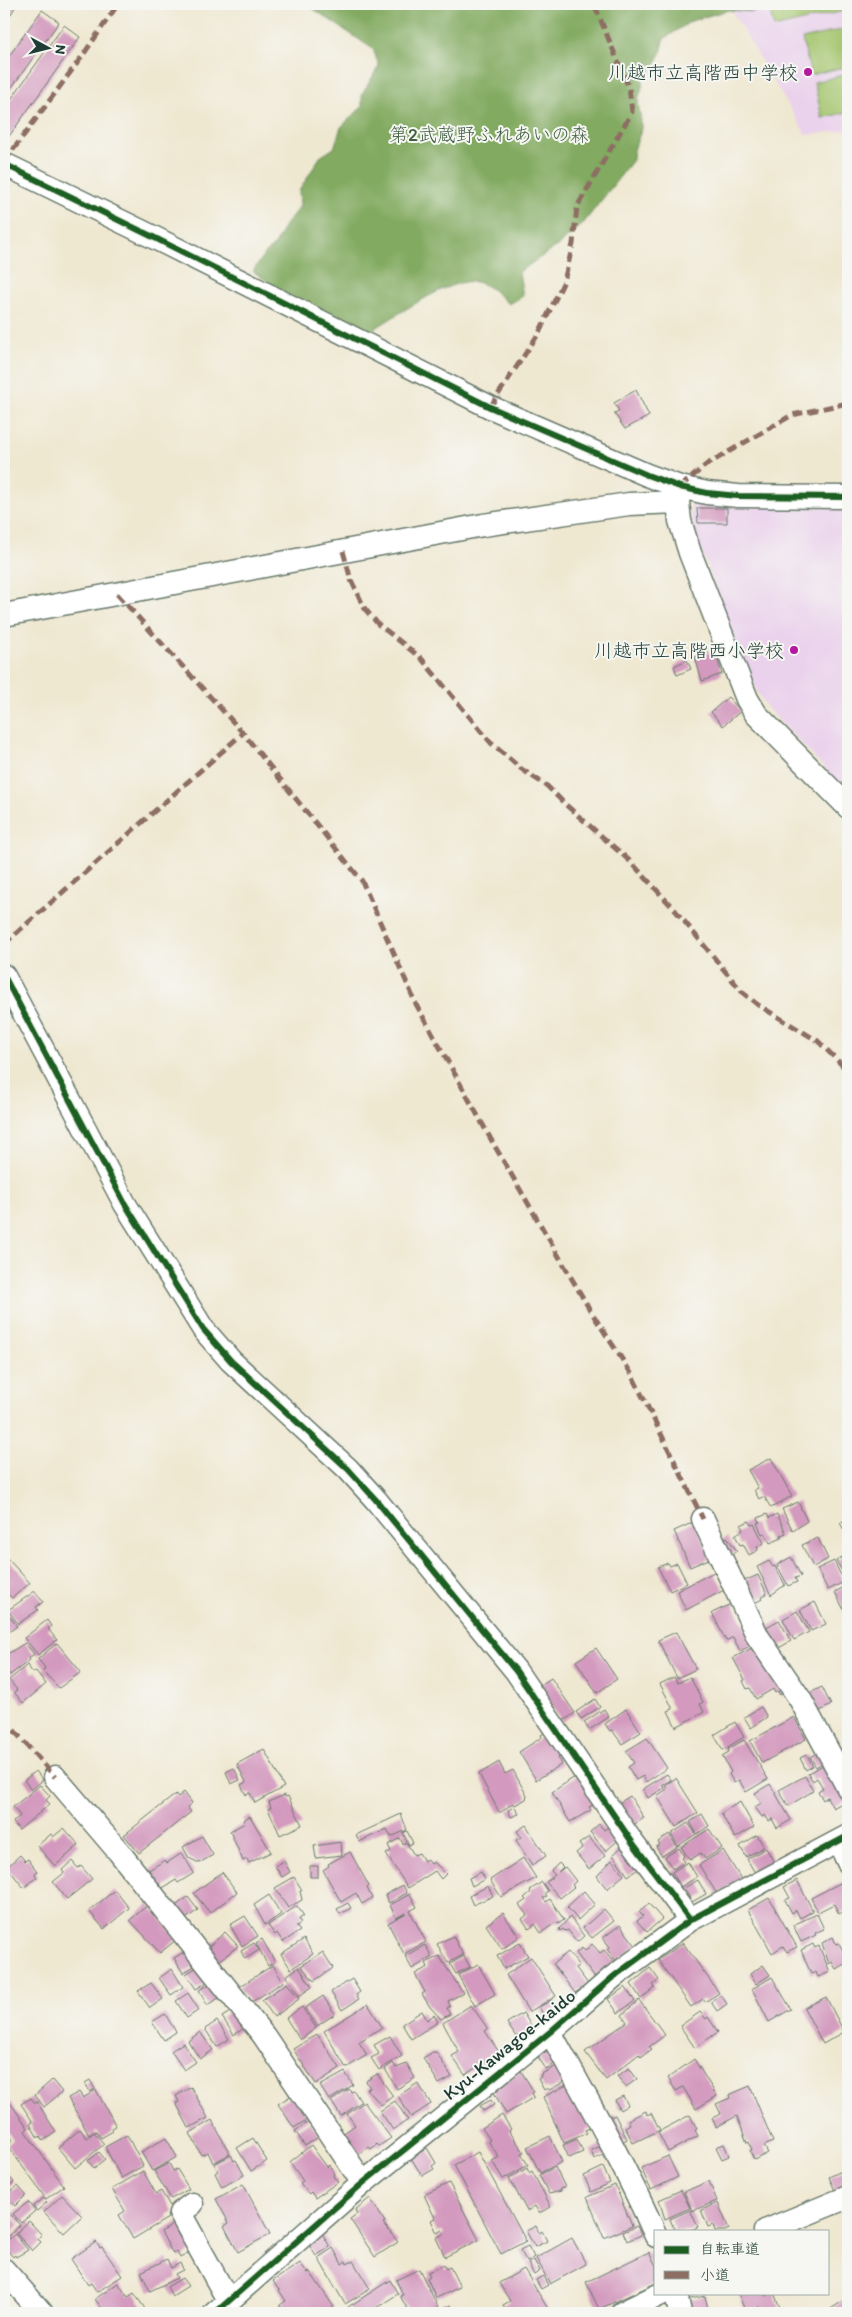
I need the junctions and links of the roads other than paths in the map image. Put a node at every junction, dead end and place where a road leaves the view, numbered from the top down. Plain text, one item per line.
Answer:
1 (4, 164) edge
2 (679, 494) junction
3 (848, 497) edge
4 (4, 615) edge
5 (848, 806) edge
6 (4, 976) edge
7 (703, 1519) dead end
8 (55, 1778) dead end
9 (848, 1788) edge
10 (843, 1839) edge
11 (848, 1862) edge
12 (690, 1920) junction
13 (550, 2032) junction
14 (363, 2183) junction
15 (848, 2197) edge
16 (192, 2204) dead end
17 (767, 2230) edge
18 (654, 2231) edge
19 (4, 2270) edge
20 (661, 2294) edge
21 (676, 2294) edge
22 (222, 2307) edge
23 (42, 2313) edge
24 (622, 2313) edge
25 (680, 2313) edge

1 - 2 street
2 - 3 street
2 - 4 street
2 - 5 street
6 - 12 street
7 - 9 street
8 - 14 street
10 - 11 street
10 - 12 street, Kyu-Kawagoe-kaido
12 - 13 street, Kyu-Kawagoe-kaido
13 - 14 street, Kyu-Kawagoe-kaido
13 - 18 street
14 - 22 street, Kyu-Kawagoe-kaido
15 - 17 street
16 - 22 street
19 - 23 street
20 - 24 street
21 - 25 street

